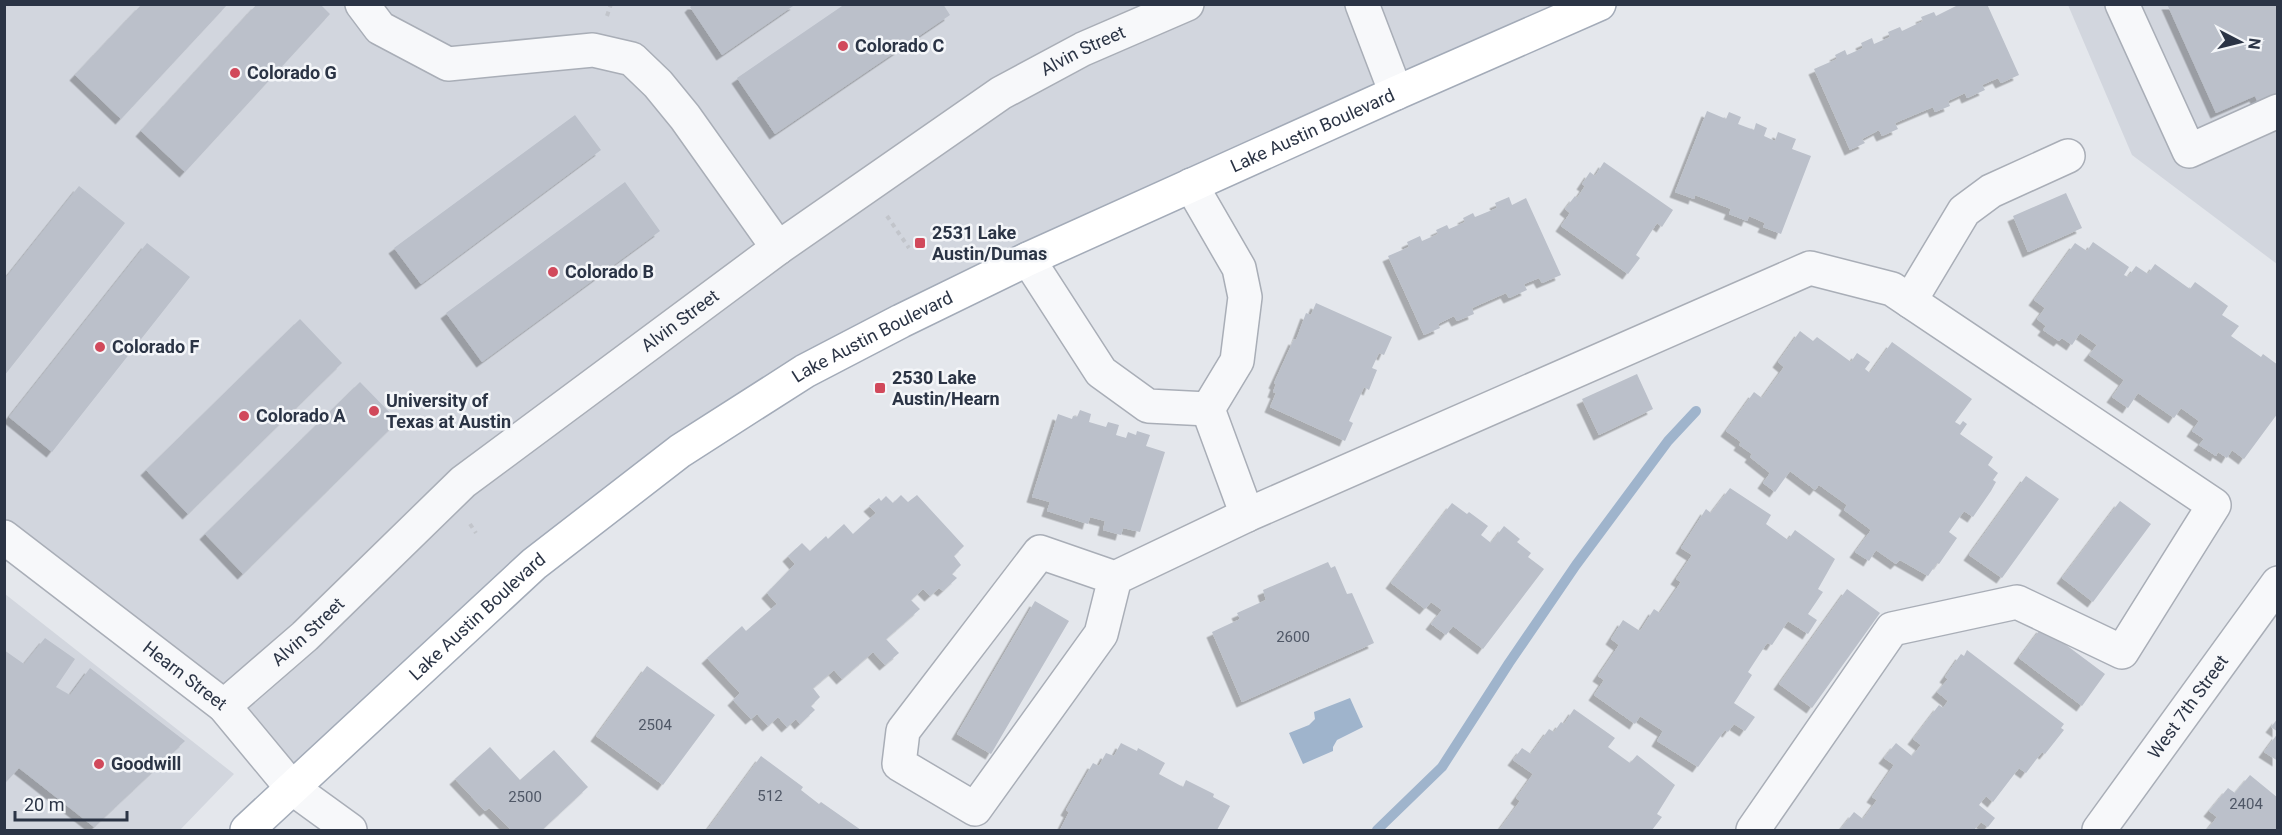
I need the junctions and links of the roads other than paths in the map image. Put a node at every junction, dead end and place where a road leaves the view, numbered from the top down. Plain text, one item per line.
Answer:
1 (362, 4) edge
2 (1187, 4) edge
3 (1362, 4) edge
4 (1599, 4) edge
5 (2122, 4) edge
6 (1396, 93) junction
7 (2277, 111) edge
8 (2068, 156) dead end
9 (1191, 185) junction
10 (778, 248) junction
11 (1028, 260) junction
12 (1910, 301) junction
13 (1208, 409) junction
14 (1247, 515) junction
15 (6, 541) edge
16 (1115, 578) junction
17 (2277, 583) edge
18 (224, 706) junction
19 (292, 788) junction
20 (968, 820) edge
21 (247, 831) edge
22 (350, 831) edge
23 (1753, 831) edge
24 (2099, 831) edge

1 - 10 street
2 - 10 street, Alvin Street
3 - 6 street
4 - 6 main road, Lake Austin Boulevard
5 - 7 street
6 - 9 main road, Lake Austin Boulevard
8 - 12 street
9 - 11 main road, Lake Austin Boulevard
9 - 13 street
10 - 18 street, Alvin Street
11 - 13 street
11 - 19 main road, Lake Austin Boulevard
12 - 14 street
12 - 23 street
13 - 14 street
14 - 16 street
15 - 18 street, Hearn Street
16 - 20 street
16 - 20 street
17 - 24 street, West 7th Street
18 - 19 street, Hearn Street
19 - 21 main road, Lake Austin Boulevard
19 - 22 street, Hearn Street

